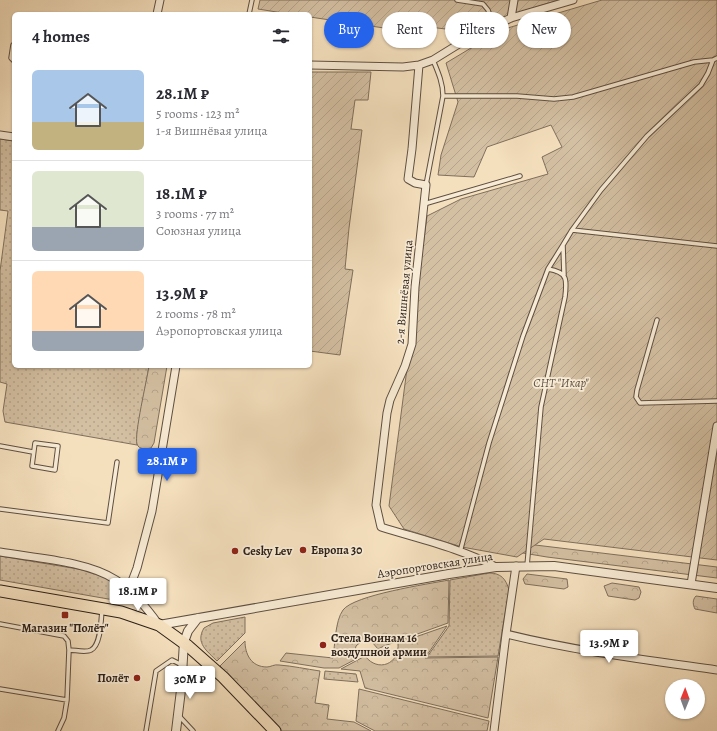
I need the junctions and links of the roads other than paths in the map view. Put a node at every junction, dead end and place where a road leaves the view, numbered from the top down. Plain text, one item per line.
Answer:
1 (160, 0) edge
2 (252, 0) edge
3 (457, 0) edge
4 (514, 0) edge
5 (572, 0) edge
6 (157, 12) edge
7 (249, 12) edge
8 (489, 12) edge
9 (511, 18) joint
10 (452, 48) edge
11 (715, 59) edge
12 (433, 60) junction
13 (419, 65) junction
14 (312, 66) edge
15 (443, 96) junction
16 (0, 135) edge
17 (12, 138) edge
18 (520, 176) dead end
19 (426, 185) junction
20 (423, 205) junction
21 (572, 230) junction
22 (563, 245) junction
23 (717, 246) edge
24 (548, 269) junction
25 (564, 275) junction
26 (657, 320) dead end
27 (176, 368) edge
28 (717, 401) edge
29 (717, 426) edge
30 (0, 446) edge
31 (33, 452) junction
32 (714, 460) edge
33 (117, 462) dead end
34 (0, 509) edge
35 (0, 552) edge
36 (460, 552) junction
37 (516, 566) junction
38 (527, 566) junction
39 (496, 567) junction
40 (691, 584) junction
41 (717, 588) edge
42 (128, 589) junction
43 (0, 591) edge
44 (102, 609) junction
45 (198, 618) junction
46 (0, 624) edge
47 (159, 625) junction
48 (506, 634) junction
49 (184, 642) junction
50 (69, 650) junction
51 (183, 666) junction
52 (717, 670) edge
53 (0, 689) edge
54 (67, 700) junction
55 (179, 715) junction
56 (58, 731) edge
57 (146, 731) edge
58 (176, 731) edge
59 (193, 731) edge
60 (275, 731) edge
61 (494, 731) edge

1 - 6 street
2 - 7 lane
3 - 8 lane
4 - 9 street
5 - 9 street
10 - 12 street
11 - 15 lane
11 - 21 lane
12 - 13 street
12 - 15 lane
13 - 14 street
13 - 19 street
15 - 19 lane
16 - 17 street
18 - 20 lane
19 - 20 street, 2-я Вишнёвая улица
20 - 36 street, 2-я Вишнёвая улица
21 - 22 lane
21 - 23 lane
22 - 24 lane
22 - 25 lane
24 - 25 lane
24 - 36 lane
25 - 38 lane
26 - 28 lane
27 - 42 street
29 - 32 street
30 - 31 lane
31 - 31 lane
32 - 40 street
33 - 34 lane
35 - 42 street
36 - 39 street, 2-я Вишнёвая улица
37 - 38 street, Аэропортовская улица
37 - 39 street, Аэропортовская улица
37 - 48 street
38 - 40 street, Аэропортовская улица
39 - 45 street, Аэропортовская улица
40 - 41 street, Аэропортовская улица
42 - 47 street
43 - 44 main road
44 - 47 main road
44 - 50 lane
45 - 47 street, Аэропортовская улица
45 - 49 street
46 - 50 lane
47 - 49 main road
48 - 52 street
48 - 61 street
49 - 51 street
49 - 60 main road
50 - 54 lane
51 - 55 street
51 - 57 lane
53 - 54 lane
54 - 56 lane
55 - 58 street
55 - 59 lane

